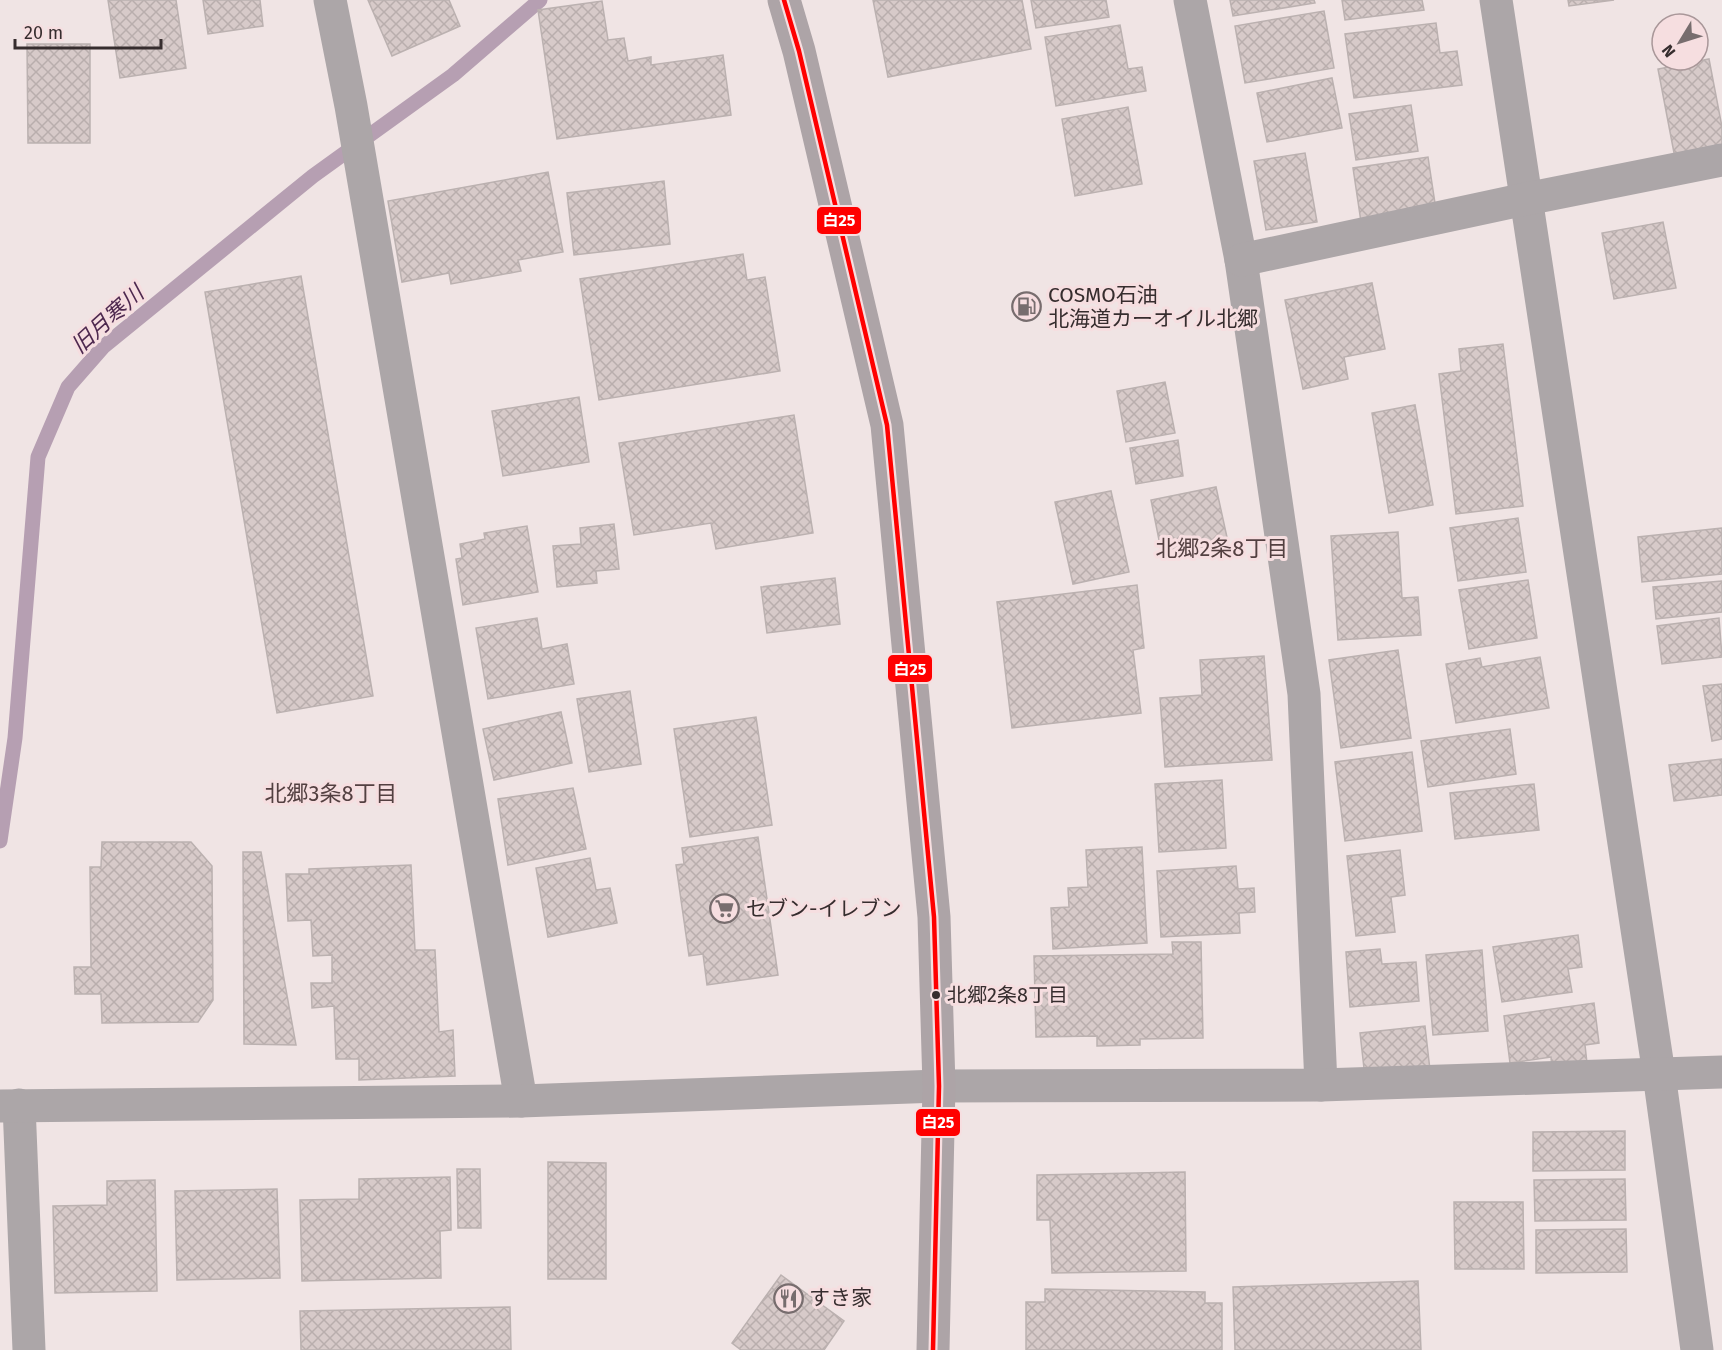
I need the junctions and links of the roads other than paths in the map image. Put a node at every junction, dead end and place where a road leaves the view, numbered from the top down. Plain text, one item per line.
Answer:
1 (330, 0) edge
2 (784, 0) edge
3 (1190, 0) edge
4 (1496, 0) edge
5 (1722, 160) edge
6 (1526, 199) junction
7 (1241, 260) junction
8 (1722, 1072) edge
9 (1659, 1074) junction
10 (1321, 1085) junction
11 (939, 1086) junction
12 (521, 1101) junction
13 (9, 1105) edge
14 (28, 1350) edge
15 (933, 1350) edge
16 (1697, 1350) edge

1 - 12 street
2 - 11 main road
3 - 7 street
4 - 6 street
5 - 6 street
6 - 7 street
6 - 9 street
7 - 10 street
8 - 9 street
9 - 10 street
9 - 16 street
10 - 11 street
11 - 12 street
11 - 15 main road
12 - 13 street
13 - 14 street

